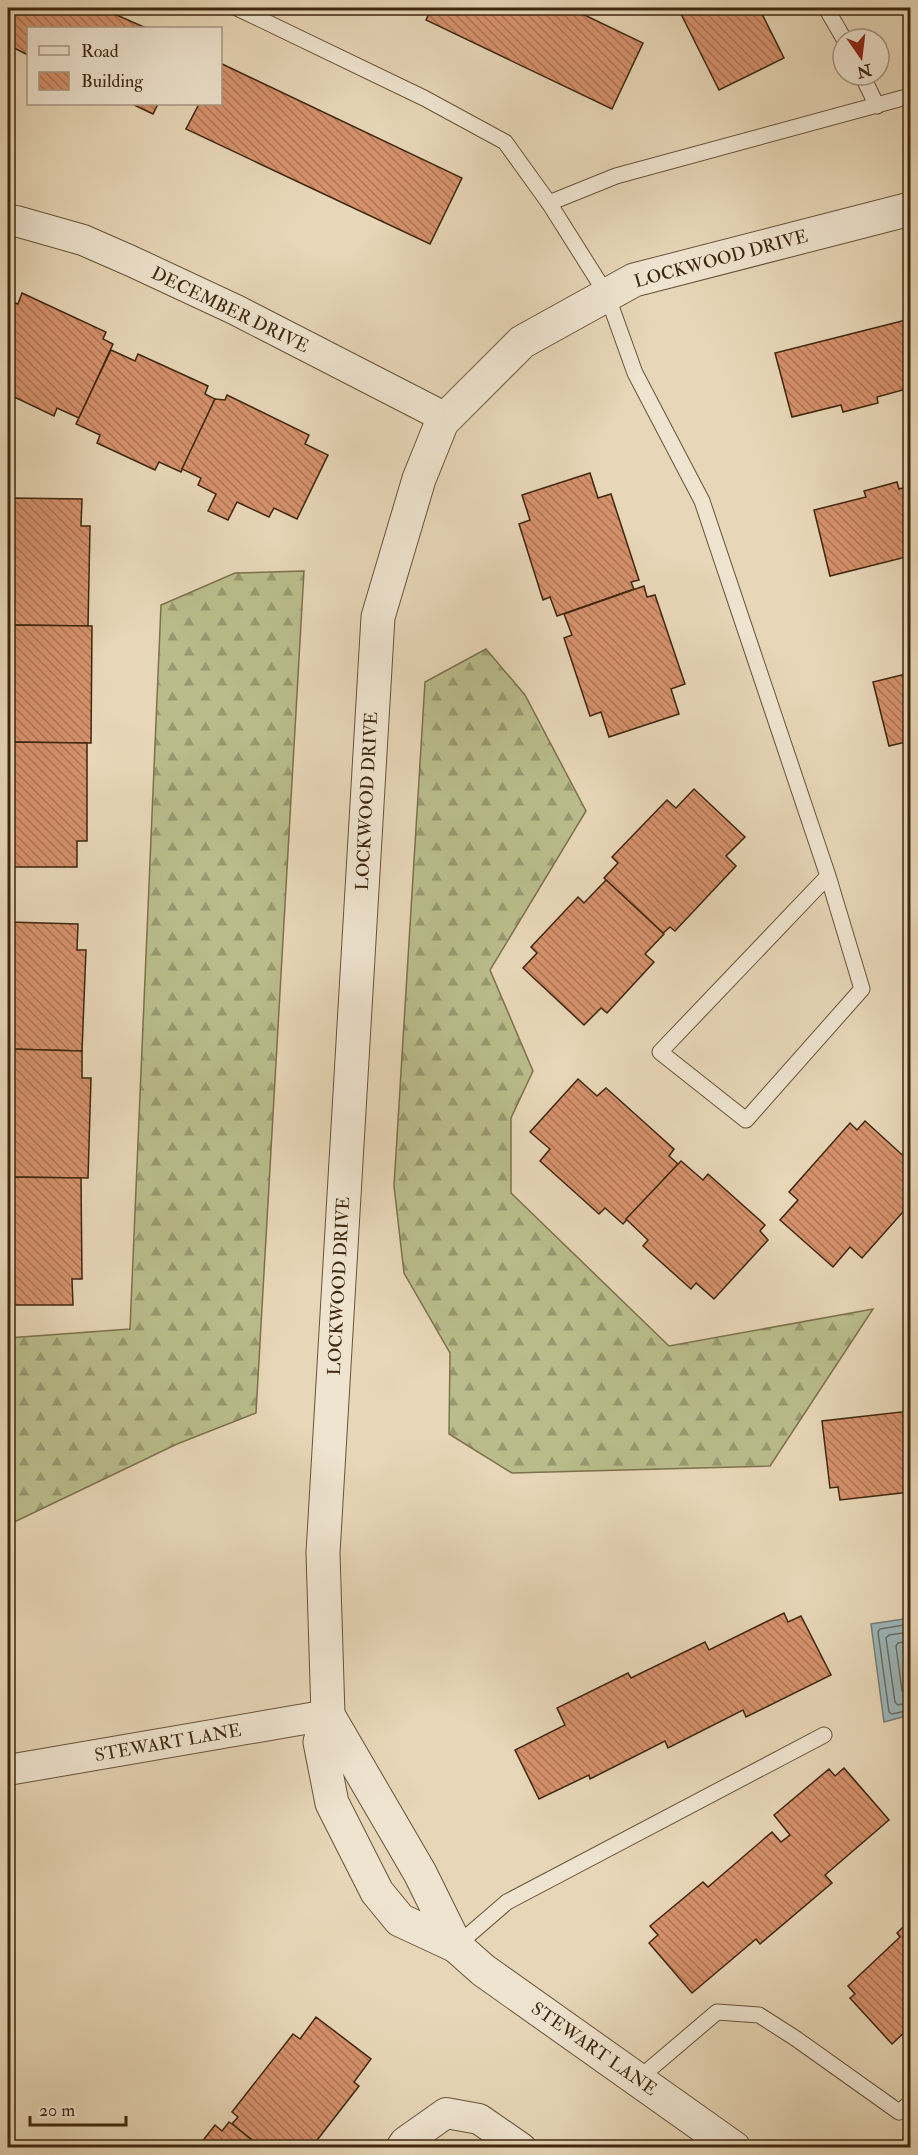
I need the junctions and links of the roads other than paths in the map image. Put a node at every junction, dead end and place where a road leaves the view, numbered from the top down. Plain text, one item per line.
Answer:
1 (237, 8) edge
2 (826, 8) edge
3 (837, 27) edge
4 (868, 87) edge
5 (910, 96) edge
6 (877, 106) junction
7 (549, 202) junction
8 (910, 209) edge
9 (8, 221) edge
10 (607, 295) junction
11 (446, 418) junction
12 (828, 876) junction
13 (328, 1716) junction
14 (824, 1735) dead end
15 (8, 1770) edge
16 (456, 1946) junction
17 (637, 2080) junction
18 (910, 2103) edge
19 (401, 2148) edge
20 (520, 2148) edge
21 (734, 2148) edge

1 - 7 lane
2 - 3 lane
4 - 6 lane
5 - 6 lane
6 - 7 lane
7 - 10 lane
8 - 10 street, LOCKWOOD DRIVE
9 - 11 street, DECEMBER DRIVE
10 - 11 street, LOCKWOOD DRIVE
10 - 12 lane
11 - 13 street, LOCKWOOD DRIVE
12 - 12 lane
13 - 15 street, STEWART LANE
13 - 16 street, STEWART LANE
13 - 16 street, STEWART LANE
14 - 16 lane
16 - 17 street, STEWART LANE
17 - 18 lane
17 - 21 street, STEWART LANE
19 - 20 street

